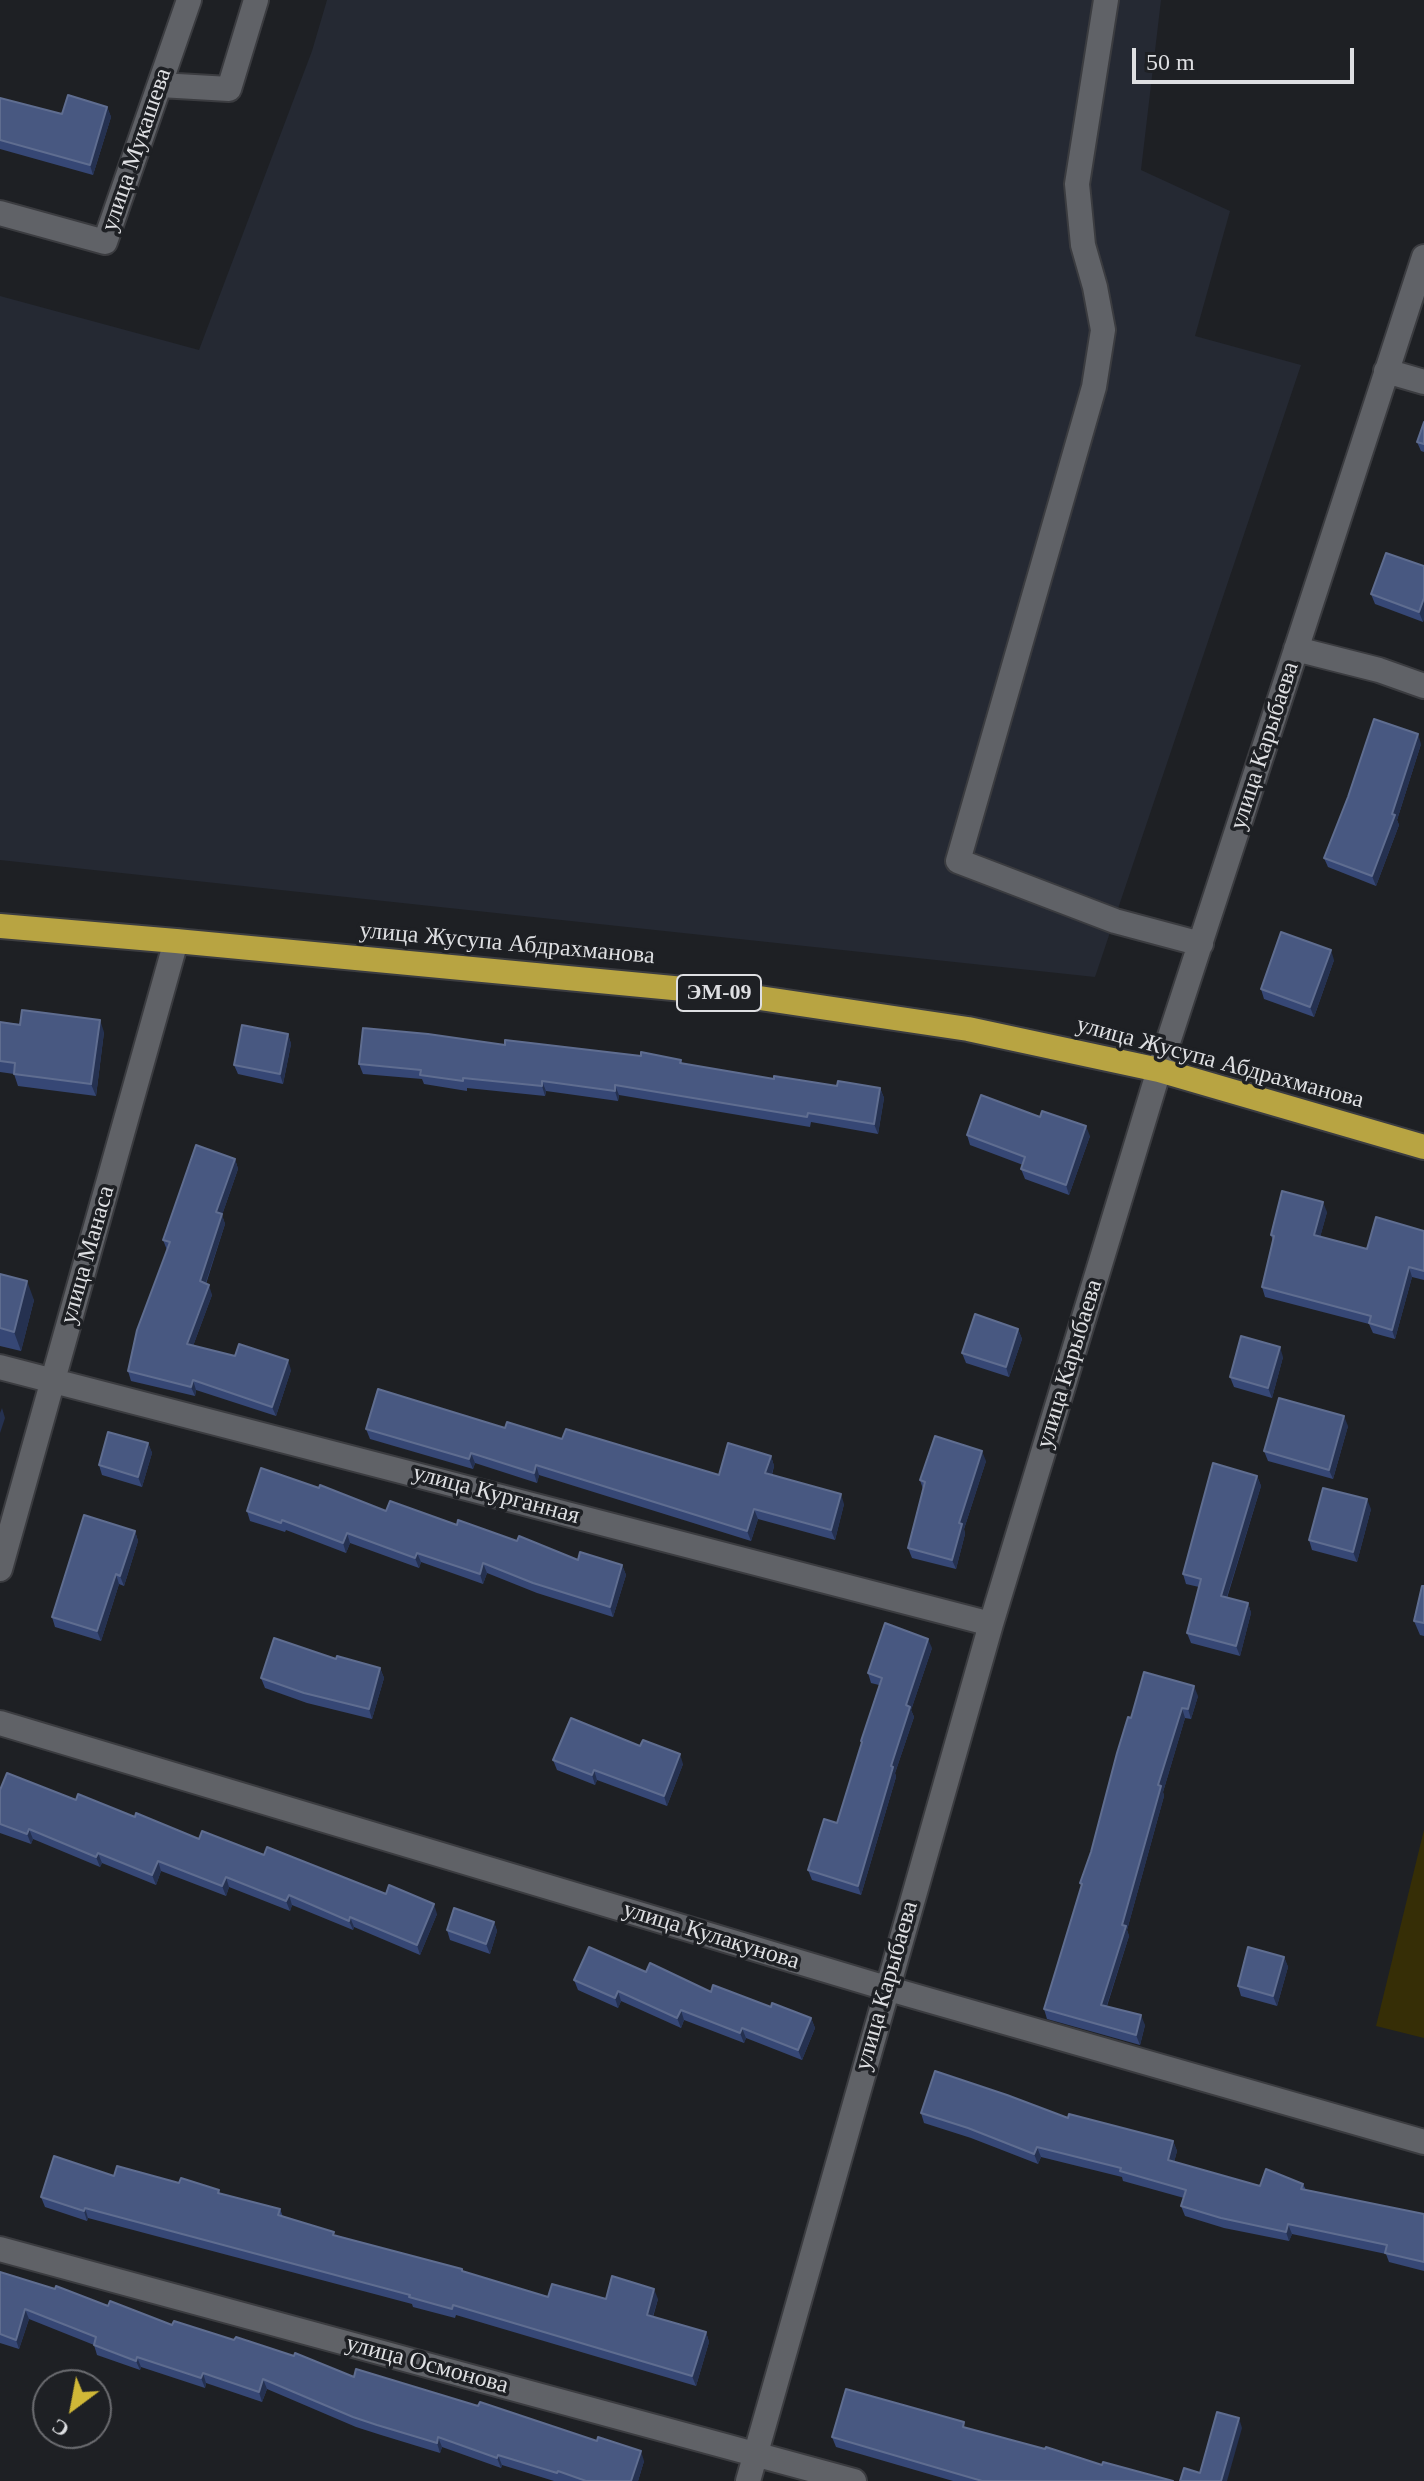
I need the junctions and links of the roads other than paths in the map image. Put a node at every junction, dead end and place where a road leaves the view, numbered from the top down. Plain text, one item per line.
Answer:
1 (189, 0) edge
2 (256, 0) edge
3 (1106, 0) edge
4 (160, 85) junction
5 (0, 213) edge
6 (1424, 257) edge
7 (1386, 371) junction
8 (1424, 382) edge
9 (1296, 649) junction
10 (1424, 686) edge
11 (0, 926) edge
12 (176, 941) junction
13 (1201, 944) junction
14 (1159, 1070) junction
15 (1424, 1147) edge
16 (0, 1367) edge
17 (53, 1380) junction
18 (0, 1569) edge
19 (991, 1624) junction
20 (0, 1723) edge
21 (886, 1988) junction
22 (1424, 2142) edge
23 (0, 2249) edge
24 (755, 2454) junction
25 (748, 2481) edge
26 (854, 2481) edge

1 - 4 street, улица Мукашева
2 - 4 street
3 - 13 street
4 - 5 street, улица Мукашева
6 - 7 street, улица Карыбаева
7 - 8 street
7 - 9 street, улица Карыбаева
9 - 10 street
9 - 13 street, улица Карыбаева
11 - 12 highway, улица Жусупа Абдрахманова / ЭМ-09
12 - 14 highway, улица Жусупа Абдрахманова / ЭМ-09
12 - 17 street, улица Манаса
13 - 14 street, улица Карыбаева
14 - 15 highway, улица Жусупа Абдрахманова / ЭМ-09
14 - 19 street, улица Карыбаева
16 - 17 street, улица Курганная
17 - 18 street, улица Манаса
17 - 19 street, улица Курганная
19 - 21 street, улица Карыбаева
20 - 21 street, улица Кулакунова
21 - 22 street, улица Кулакунова
21 - 24 street, улица Карыбаева
23 - 24 street, улица Осмонова
24 - 25 street, улица Карыбаева
24 - 26 street, улица Осмонова

